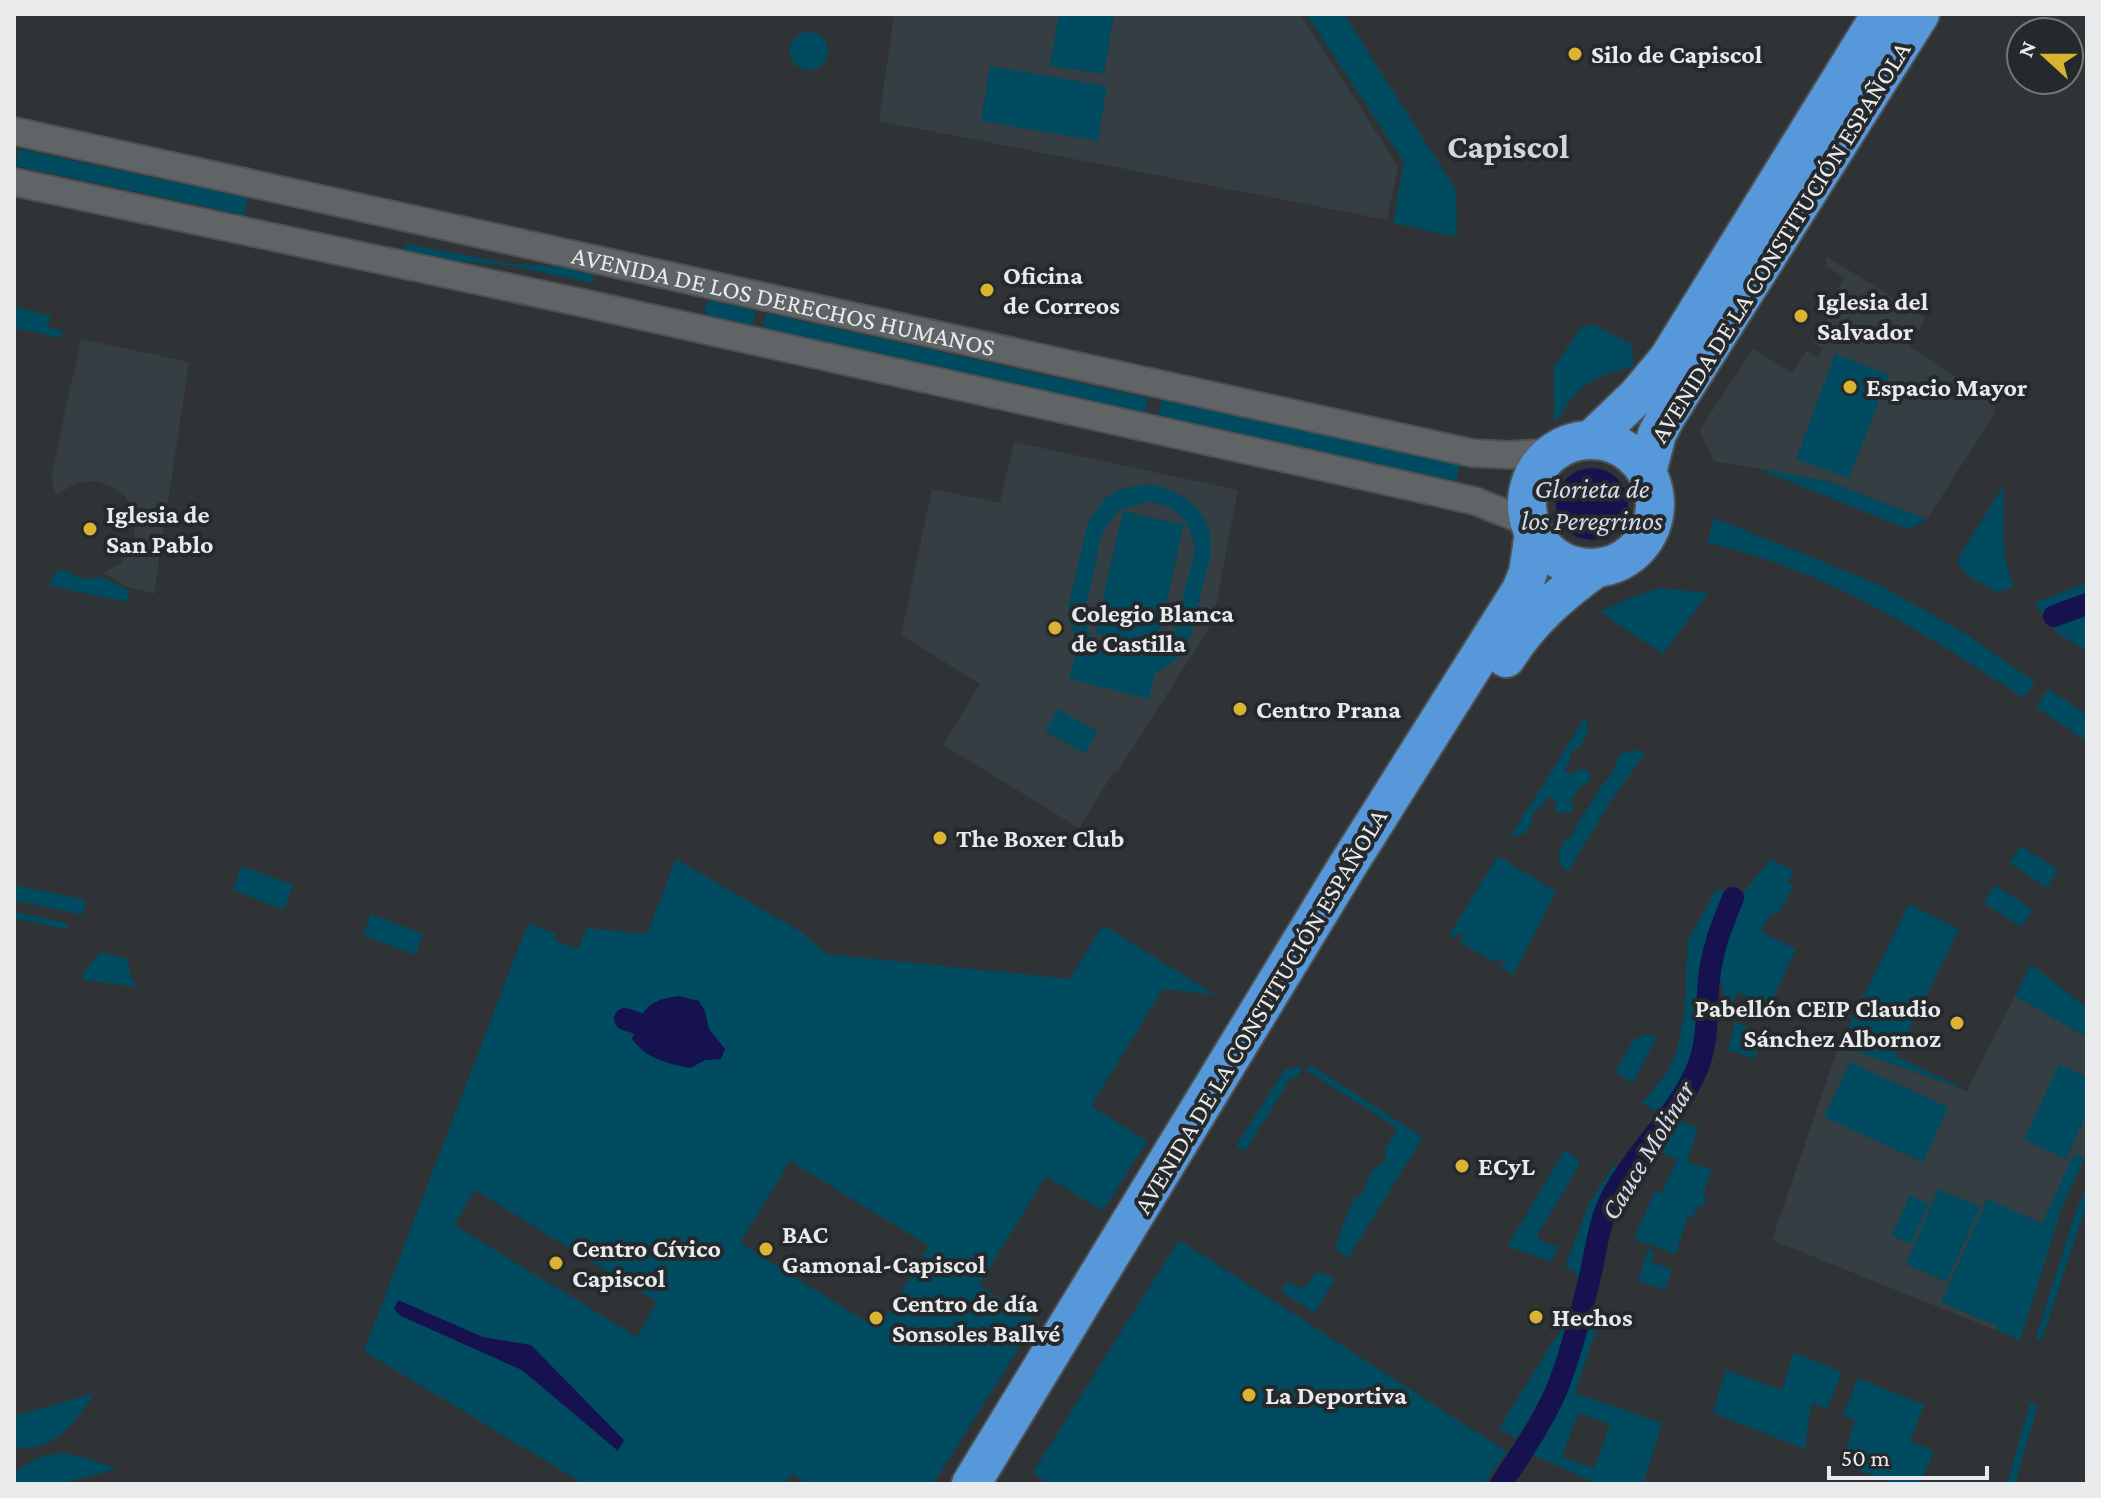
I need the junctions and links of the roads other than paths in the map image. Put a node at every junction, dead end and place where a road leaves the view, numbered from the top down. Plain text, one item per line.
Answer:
1 (1881, 14) edge
2 (1920, 14) edge
3 (14, 131) edge
4 (14, 182) edge
5 (1592, 439) junction
6 (1553, 452) junction
7 (1647, 472) junction
8 (1532, 528) junction
9 (1596, 568) junction
10 (971, 1484) edge
11 (995, 1484) edge

1 - 5 highway, AVENIDA DE LA CONSTITUCIÓN ESPAÑOLA
2 - 7 highway, AVENIDA DE LA CONSTITUCIÓN ESPAÑOLA
3 - 6 street, AVENIDA DE LOS DERECHOS HUMANOS
4 - 8 street, AVENIDA DE LOS DERECHOS HUMANOS
5 - 6 highway
5 - 7 highway
6 - 8 highway
7 - 9 highway
8 - 9 highway
8 - 10 highway, AVENIDA DE LA CONSTITUCIÓN ESPAÑOLA
9 - 11 highway, AVENIDA DE LA CONSTITUCIÓN ESPAÑOLA

